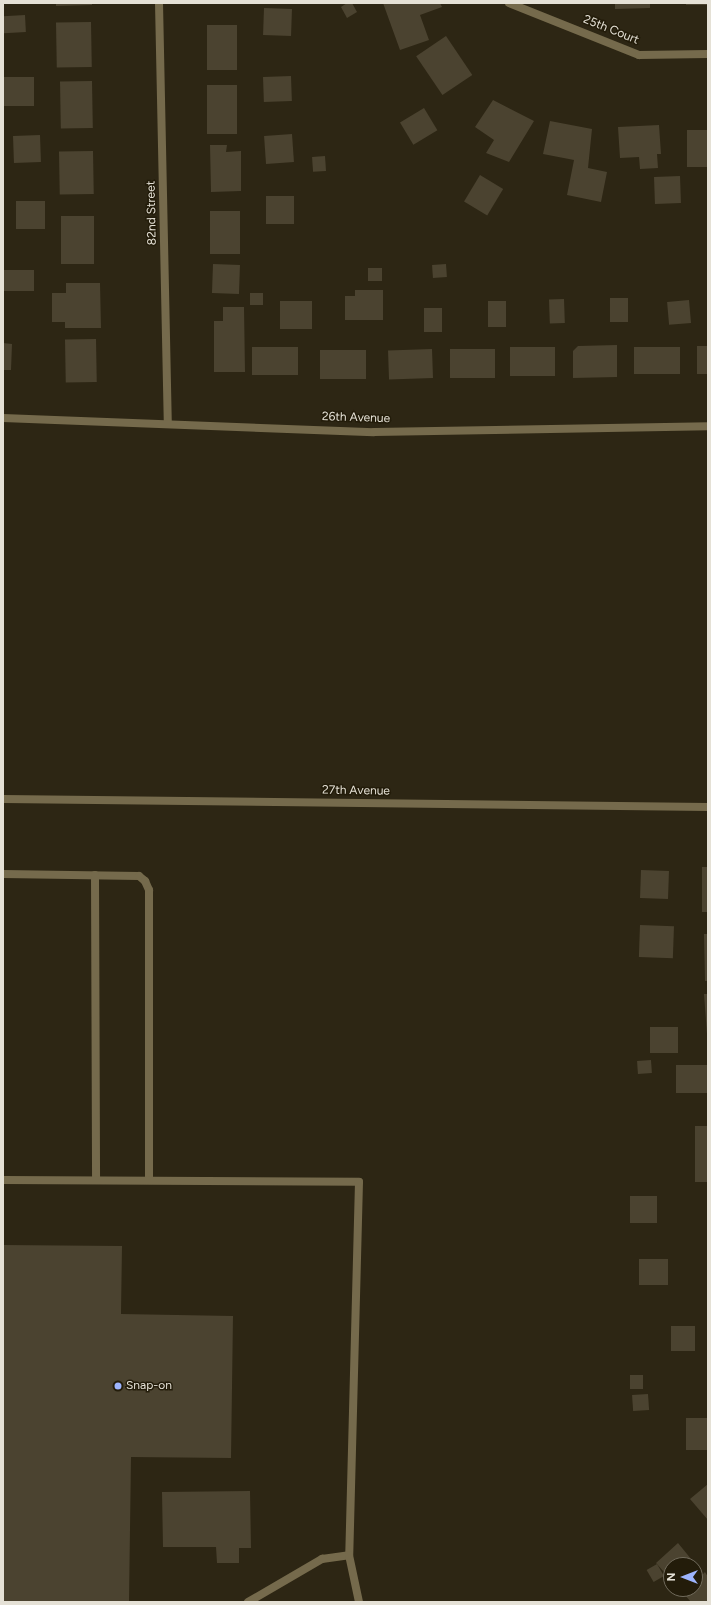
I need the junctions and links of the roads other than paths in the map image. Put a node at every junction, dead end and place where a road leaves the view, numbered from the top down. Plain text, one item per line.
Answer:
1 (159, 3) edge
2 (509, 3) edge
3 (708, 54) edge
4 (3, 418) edge
5 (168, 422) junction
6 (708, 426) edge
7 (3, 800) edge
8 (708, 807) edge
9 (3, 874) edge
10 (95, 875) junction
11 (3, 1180) edge
12 (96, 1180) junction
13 (149, 1180) junction
14 (349, 1555) junction
15 (248, 1602) edge
16 (359, 1602) edge

1 - 5 street, 82nd Street
2 - 3 street, 25th Court
4 - 5 street, 26th Avenue
5 - 6 street, 26th Avenue
7 - 8 street, 27th Avenue
9 - 10 street
10 - 12 street
10 - 13 street
11 - 12 street
12 - 13 street
13 - 14 street
14 - 15 street
14 - 16 street

